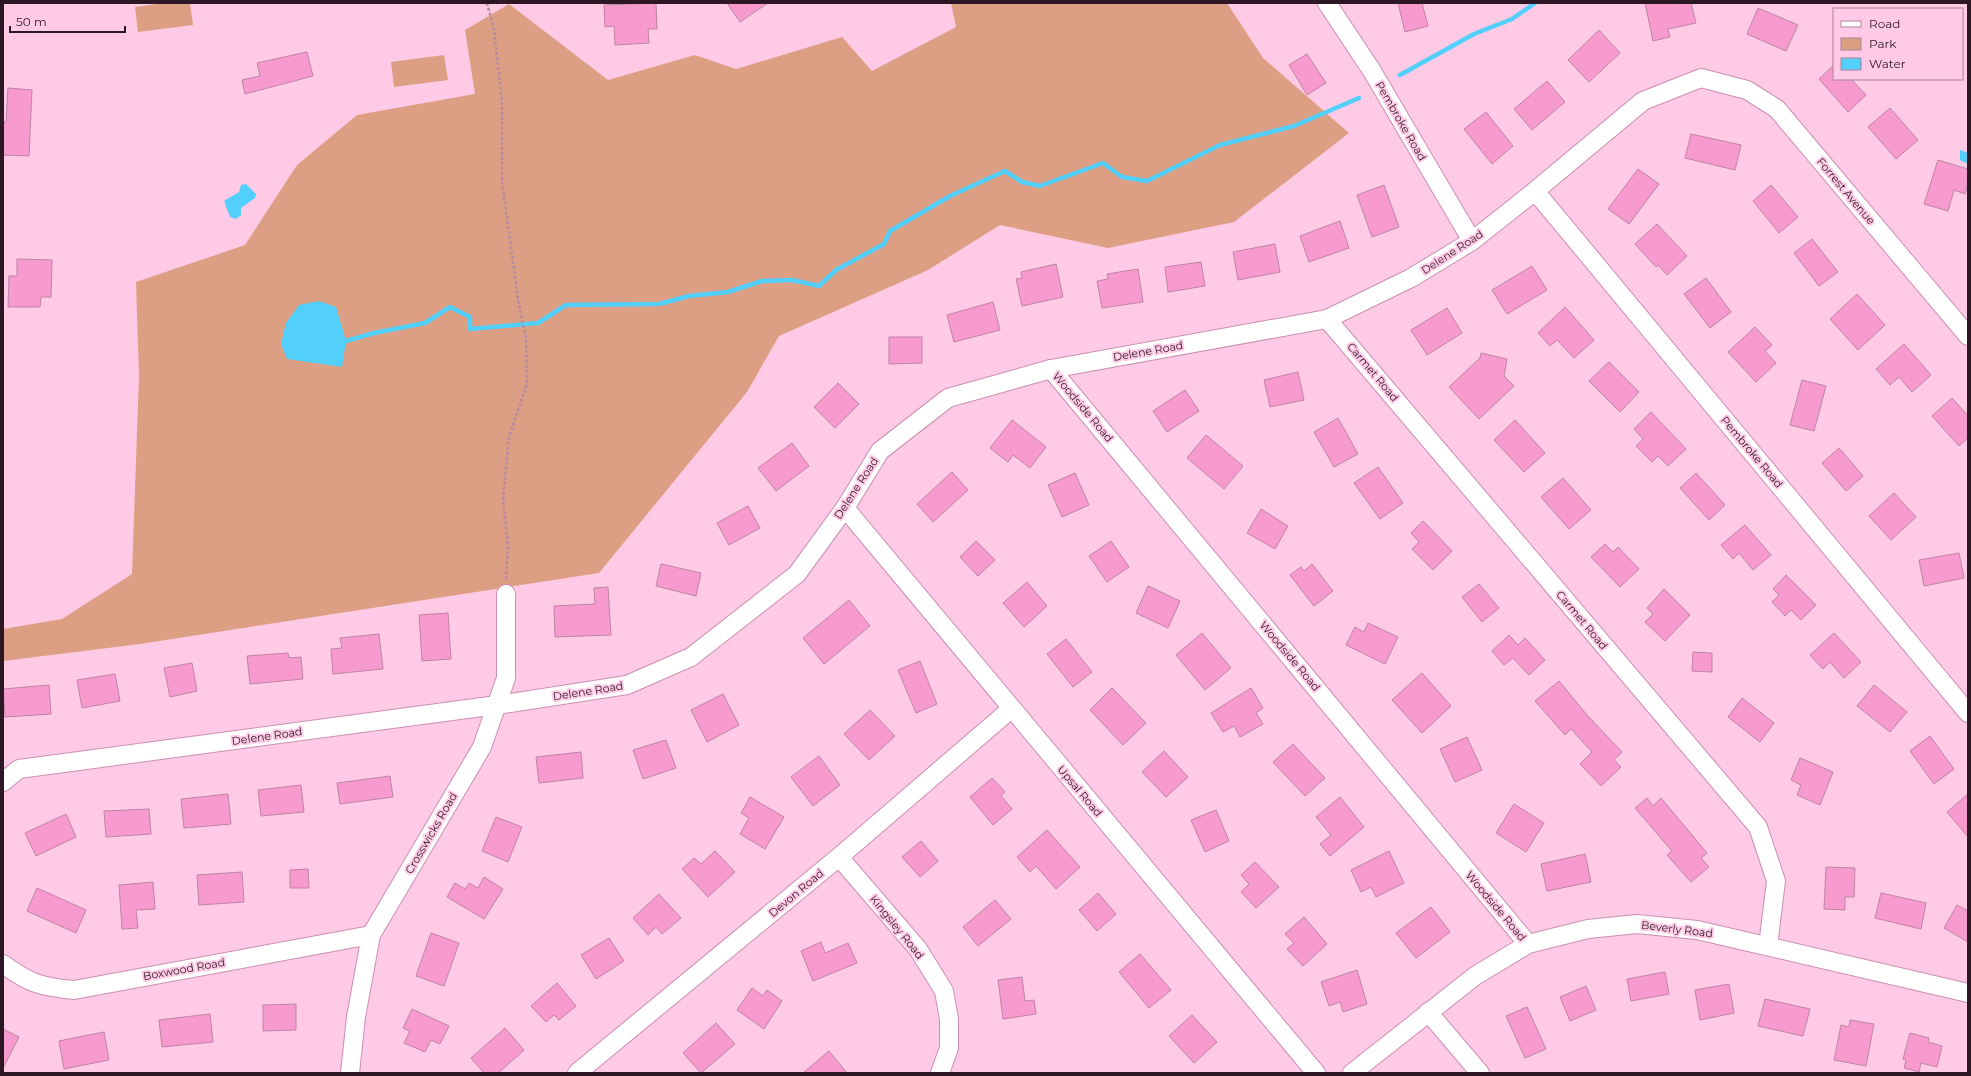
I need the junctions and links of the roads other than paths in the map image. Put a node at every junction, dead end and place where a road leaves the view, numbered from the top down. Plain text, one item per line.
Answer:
1 (1327, 3) edge
2 (1701, 78) joint
3 (1535, 192) junction
4 (1472, 241) junction
5 (1327, 319) junction
6 (1968, 336) edge
7 (1051, 369) junction
8 (845, 508) junction
9 (506, 594) road end
10 (497, 705) junction
11 (1011, 709) junction
12 (1968, 713) edge
13 (3, 782) edge
14 (838, 857) junction
15 (371, 935) junction
16 (1528, 944) junction
17 (1768, 946) junction
18 (3, 964) edge
19 (1968, 993) edge
20 (1428, 1012) junction
21 (350, 1073) edge
22 (577, 1073) edge
23 (940, 1073) edge
24 (1316, 1073) edge
25 (1352, 1073) edge
26 (1480, 1073) edge

1 - 4 street, Pembroke Road
2 - 3 street, Delene Road
2 - 6 street, Forrest Avenue
3 - 4 street, Delene Road
3 - 12 street, Pembroke Road
4 - 5 street, Delene Road
5 - 7 street, Delene Road
5 - 17 street, Carmet Road
7 - 8 street, Delene Road
7 - 16 street, Woodside Road
8 - 10 street, Delene Road
8 - 11 street, Upsal Road
9 - 10 street, Crosswicks Road
10 - 13 street, Delene Road
10 - 15 street, Crosswicks Road
11 - 14 street, Devon Road
11 - 24 street, Upsal Road
14 - 22 street, Devon Road
14 - 23 street, Kingsley Road
15 - 18 street, Boxwood Road
15 - 21 street, Crosswicks Road
16 - 17 street, Beverly Road
16 - 20 street, Beverly Road
17 - 19 street, Beverly Road
20 - 25 street, Beverly Road
20 - 26 street

